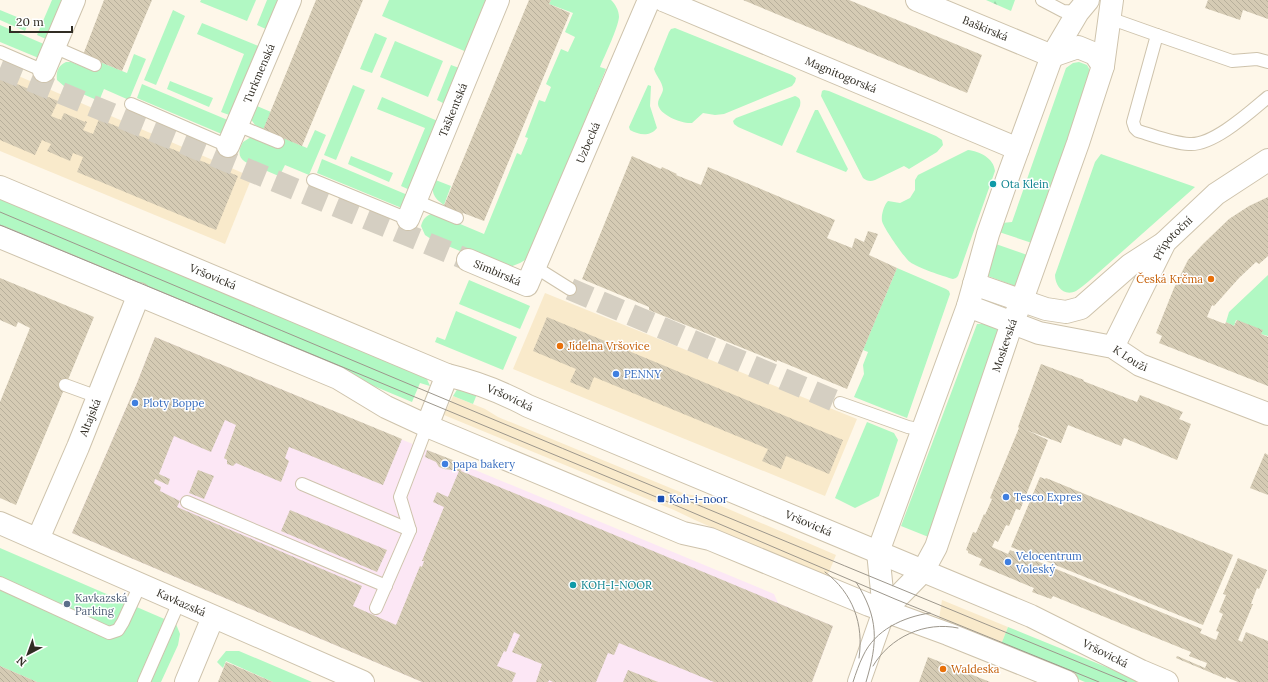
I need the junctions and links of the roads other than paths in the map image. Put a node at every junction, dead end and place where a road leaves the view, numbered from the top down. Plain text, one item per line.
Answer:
1 (74, 0) edge
2 (290, 0) edge
3 (498, 0) edge
4 (649, 0) edge
5 (664, 0) edge
6 (917, 0) edge
7 (1042, 0) edge
8 (1083, 6) edge
9 (1110, 9) edge
10 (1157, 35) junction
11 (54, 47) junction
12 (0, 52) edge
13 (1052, 56) junction
14 (1268, 62) edge
15 (95, 64) dead end
16 (1103, 66) junction
17 (44, 71) joint
18 (1268, 97) edge
19 (131, 104) dead end
20 (238, 125) junction
21 (278, 142) dead end
22 (228, 146) joint
23 (1018, 149) junction
24 (1268, 160) edge
25 (313, 180) dead end
26 (0, 187) edge
27 (412, 210) junction
28 (457, 218) dead end
29 (0, 237) edge
30 (1165, 242) junction
31 (468, 260) tunnel mouth
32 (531, 276) junction
33 (974, 284) junction
34 (570, 288) tunnel mouth
35 (139, 294) junction
36 (1022, 300) junction
37 (968, 306) junction
38 (1012, 323) junction
39 (1113, 346) junction
40 (447, 375) junction
41 (65, 385) dead end
42 (98, 397) junction
43 (840, 403) tunnel mouth
44 (1268, 414) edge
45 (427, 426) junction
46 (923, 430) junction
47 (302, 484) dead end
48 (187, 502) dead end
49 (0, 523) edge
50 (410, 530) junction
51 (38, 539) junction
52 (878, 552) junction
53 (923, 571) junction
54 (0, 583) edge
55 (140, 585) junction
56 (386, 586) junction
57 (179, 602) junction
58 (376, 608) dead end
59 (884, 611) junction
60 (214, 617) junction
61 (144, 682) edge
62 (186, 682) edge
63 (363, 682) edge
64 (859, 682) edge
65 (1066, 682) edge
66 (1167, 682) edge

1 - 11 street
2 - 20 street, Turkmenská
3 - 27 street, Taškentská
4 - 32 street, Uzbecká
5 - 23 street, Magnitogorská
6 - 13 street, Baškirská
7 - 8 lane
8 - 13 street, Moskevská
9 - 10 lane
9 - 16 street, Moskevská
10 - 14 lane
10 - 18 lane
11 - 15 lane
11 - 17 street
12 - 17 lane
13 - 16 street
13 - 23 street, Moskevská
16 - 36 street, Moskevská
19 - 22 lane
20 - 21 lane
20 - 22 street, Turkmenská
23 - 33 street, Moskevská
24 - 30 street, Přípotoční
25 - 27 lane
26 - 40 street, Vršovická
27 - 28 lane
29 - 35 street
30 - 36 street
30 - 39 street, Přípotoční
31 - 32 street, Simbirská
32 - 34 lane
33 - 36 street
33 - 37 street, Moskevská
35 - 42 street, Altajská
35 - 45 street
36 - 38 street, Moskevská
37 - 38 street, K Louži
37 - 46 street, Moskevská
38 - 39 street, K Louži
38 - 53 street, Moskevská
39 - 44 street, K Louži
40 - 45 street
40 - 52 street, Vršovická
41 - 42 lane
42 - 51 street, Altajská
43 - 46 lane
45 - 50 lane
45 - 59 street
46 - 52 street, Moskevská
47 - 50 lane
48 - 56 lane
49 - 51 street, Kavkazská
50 - 56 lane
51 - 55 street, Kavkazská
52 - 53 street, Vršovická
52 - 59 street, Moskevská
53 - 59 street, Moskevská
53 - 66 street, Vršovická
54 - 55 lane
55 - 57 street, Kavkazská
56 - 58 lane
57 - 60 street, Kavkazská
57 - 61 lane
59 - 64 street, Moskevská
59 - 65 street
60 - 62 street
60 - 63 street, Kavkazská

